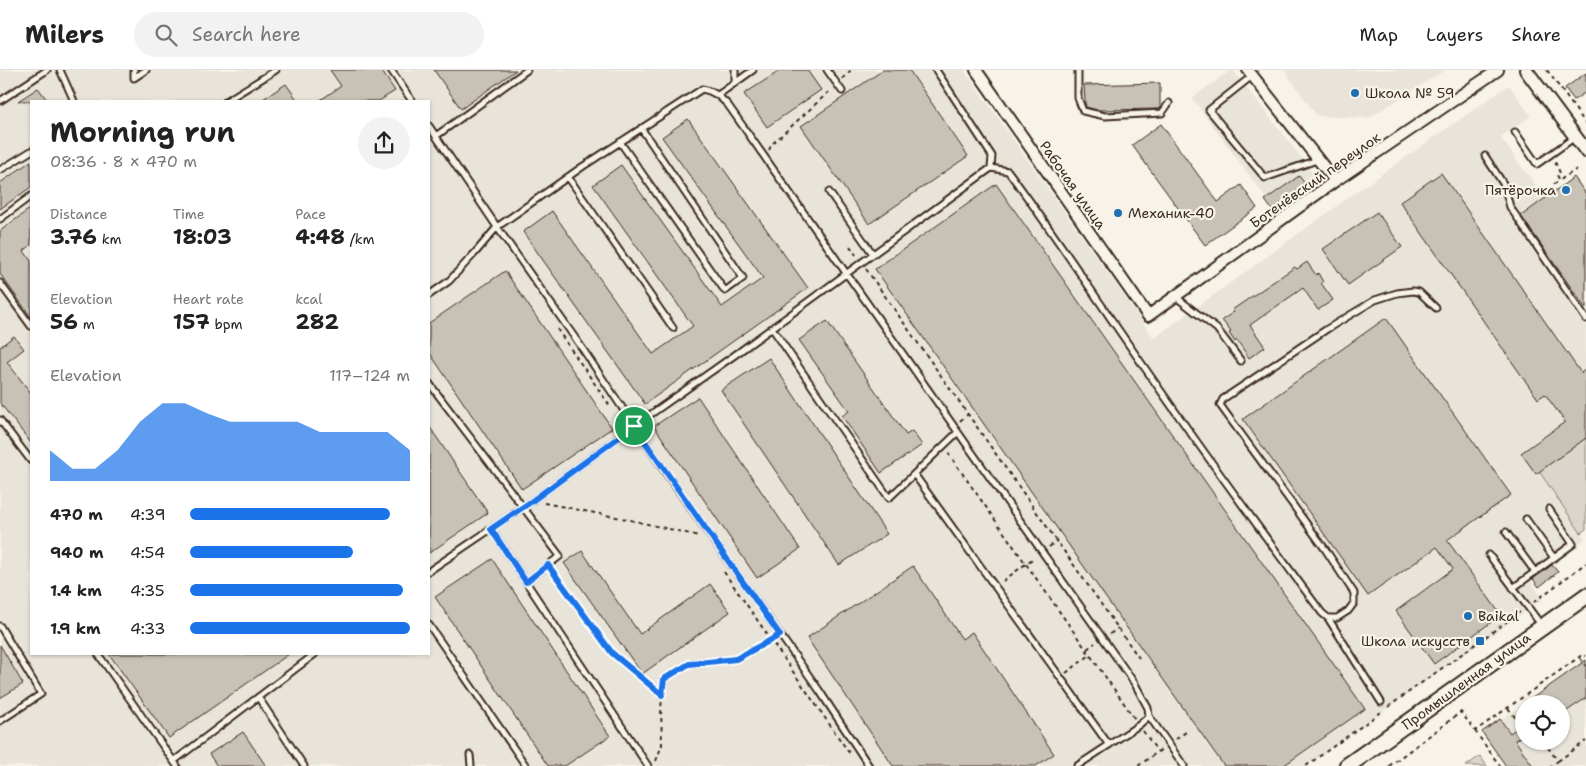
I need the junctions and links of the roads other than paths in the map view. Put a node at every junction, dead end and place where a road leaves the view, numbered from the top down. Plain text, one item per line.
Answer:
1 (46, 70) edge
2 (60, 70) edge
3 (134, 70) edge
4 (146, 70) edge
5 (276, 70) edge
6 (391, 70) edge
7 (528, 70) edge
8 (735, 70) edge
9 (753, 70) edge
10 (827, 70) edge
11 (936, 70) edge
12 (976, 70) edge
13 (1078, 70) edge
14 (1498, 70) edge
15 (1526, 70) edge
16 (1250, 73) edge
17 (735, 83) junction
18 (842, 91) dead end
19 (718, 95) junction
20 (74, 100) edge
21 (228, 100) edge
22 (411, 100) edge
23 (0, 101) edge
24 (1169, 103) dead end
25 (430, 127) edge
26 (641, 128) junction
27 (1515, 132) dead end
28 (436, 136) junction
29 (1575, 136) junction
30 (620, 142) junction
31 (1586, 151) edge
32 (30, 153) edge
33 (1485, 156) dead end
34 (1318, 159) junction
35 (991, 168) junction
36 (0, 170) edge
37 (568, 177) junction
38 (1335, 182) junction
39 (829, 192) dead end
40 (30, 197) edge
41 (0, 220) edge
42 (497, 227) junction
43 (873, 254) junction
44 (846, 274) junction
45 (0, 283) edge
46 (430, 294) edge
47 (1176, 296) junction
48 (1436, 308) dead end
49 (1148, 316) joint
50 (1586, 319) edge
51 (30, 325) edge
52 (673, 328) dead end
53 (772, 328) junction
54 (1240, 362) dead end
55 (430, 384) edge
56 (0, 420) edge
57 (634, 426) junction
58 (958, 432) junction
59 (30, 460) edge
60 (914, 474) junction
61 (523, 507) junction
62 (1549, 509) dead end
63 (1526, 519) dead end
64 (491, 529) junction
65 (1506, 532) dead end
66 (1489, 555) dead end
67 (1554, 558) junction
68 (430, 570) edge
69 (1535, 572) junction
70 (526, 582) junction
71 (1513, 588) junction
72 (1586, 596) edge
73 (1328, 618) junction
74 (0, 626) edge
75 (430, 626) edge
76 (1542, 627) junction
77 (99, 655) edge
78 (315, 655) edge
79 (258, 697) junction
80 (1381, 702) dead end
81 (1149, 716) junction
82 (0, 721) edge
83 (1109, 745) junction
84 (470, 755) dead end
85 (175, 763) edge
86 (304, 766) edge
87 (471, 766) edge
88 (526, 766) edge
89 (648, 766) edge
90 (869, 766) edge
91 (1077, 766) edge
92 (1184, 766) edge
93 (1347, 766) edge

1 - 23 lane
2 - 20 lane
3 - 4 lane
5 - 21 lane
6 - 22 lane
7 - 28 lane
8 - 17 lane
9 - 17 lane
10 - 18 lane
11 - 35 lane
12 - 49 street, Рабочая улица
13 - 24 lane
14 - 38 street, Ботенёвский переулок
15 - 29 street
16 - 34 street
16 - 34 lane
17 - 19 lane
19 - 26 lane
19 - 44 lane
25 - 28 lane
26 - 30 lane
26 - 30 lane
27 - 29 lane
28 - 42 lane
29 - 31 street
30 - 37 lane
32 - 36 lane
33 - 50 lane
34 - 38 street
35 - 43 lane
35 - 73 lane
37 - 42 lane
37 - 52 lane
38 - 47 street, Ботенёвский переулок
39 - 43 lane
40 - 41 lane
42 - 46 lane
42 - 57 lane
43 - 44 lane
44 - 53 lane
44 - 58 lane
45 - 51 lane
47 - 49 street, Ботенёвский переулок
47 - 54 lane
48 - 73 lane
53 - 57 lane
53 - 60 lane
55 - 61 lane
56 - 59 lane
57 - 61 lane
57 - 90 lane
58 - 60 lane
58 - 81 lane
60 - 83 lane
61 - 64 lane
61 - 70 lane
62 - 67 lane
63 - 67 lane
64 - 68 lane
64 - 70 lane
65 - 69 lane
66 - 71 lane
67 - 69 lane
69 - 71 lane
70 - 89 lane
71 - 76 lane
72 - 76 main road, Промышленная улица
73 - 80 lane
74 - 82 lane
75 - 88 lane
76 - 93 main road, Промышленная улица
77 - 85 lane
78 - 79 lane
79 - 85 lane
79 - 86 lane
81 - 83 lane
81 - 92 lane
83 - 91 lane
84 - 87 lane

